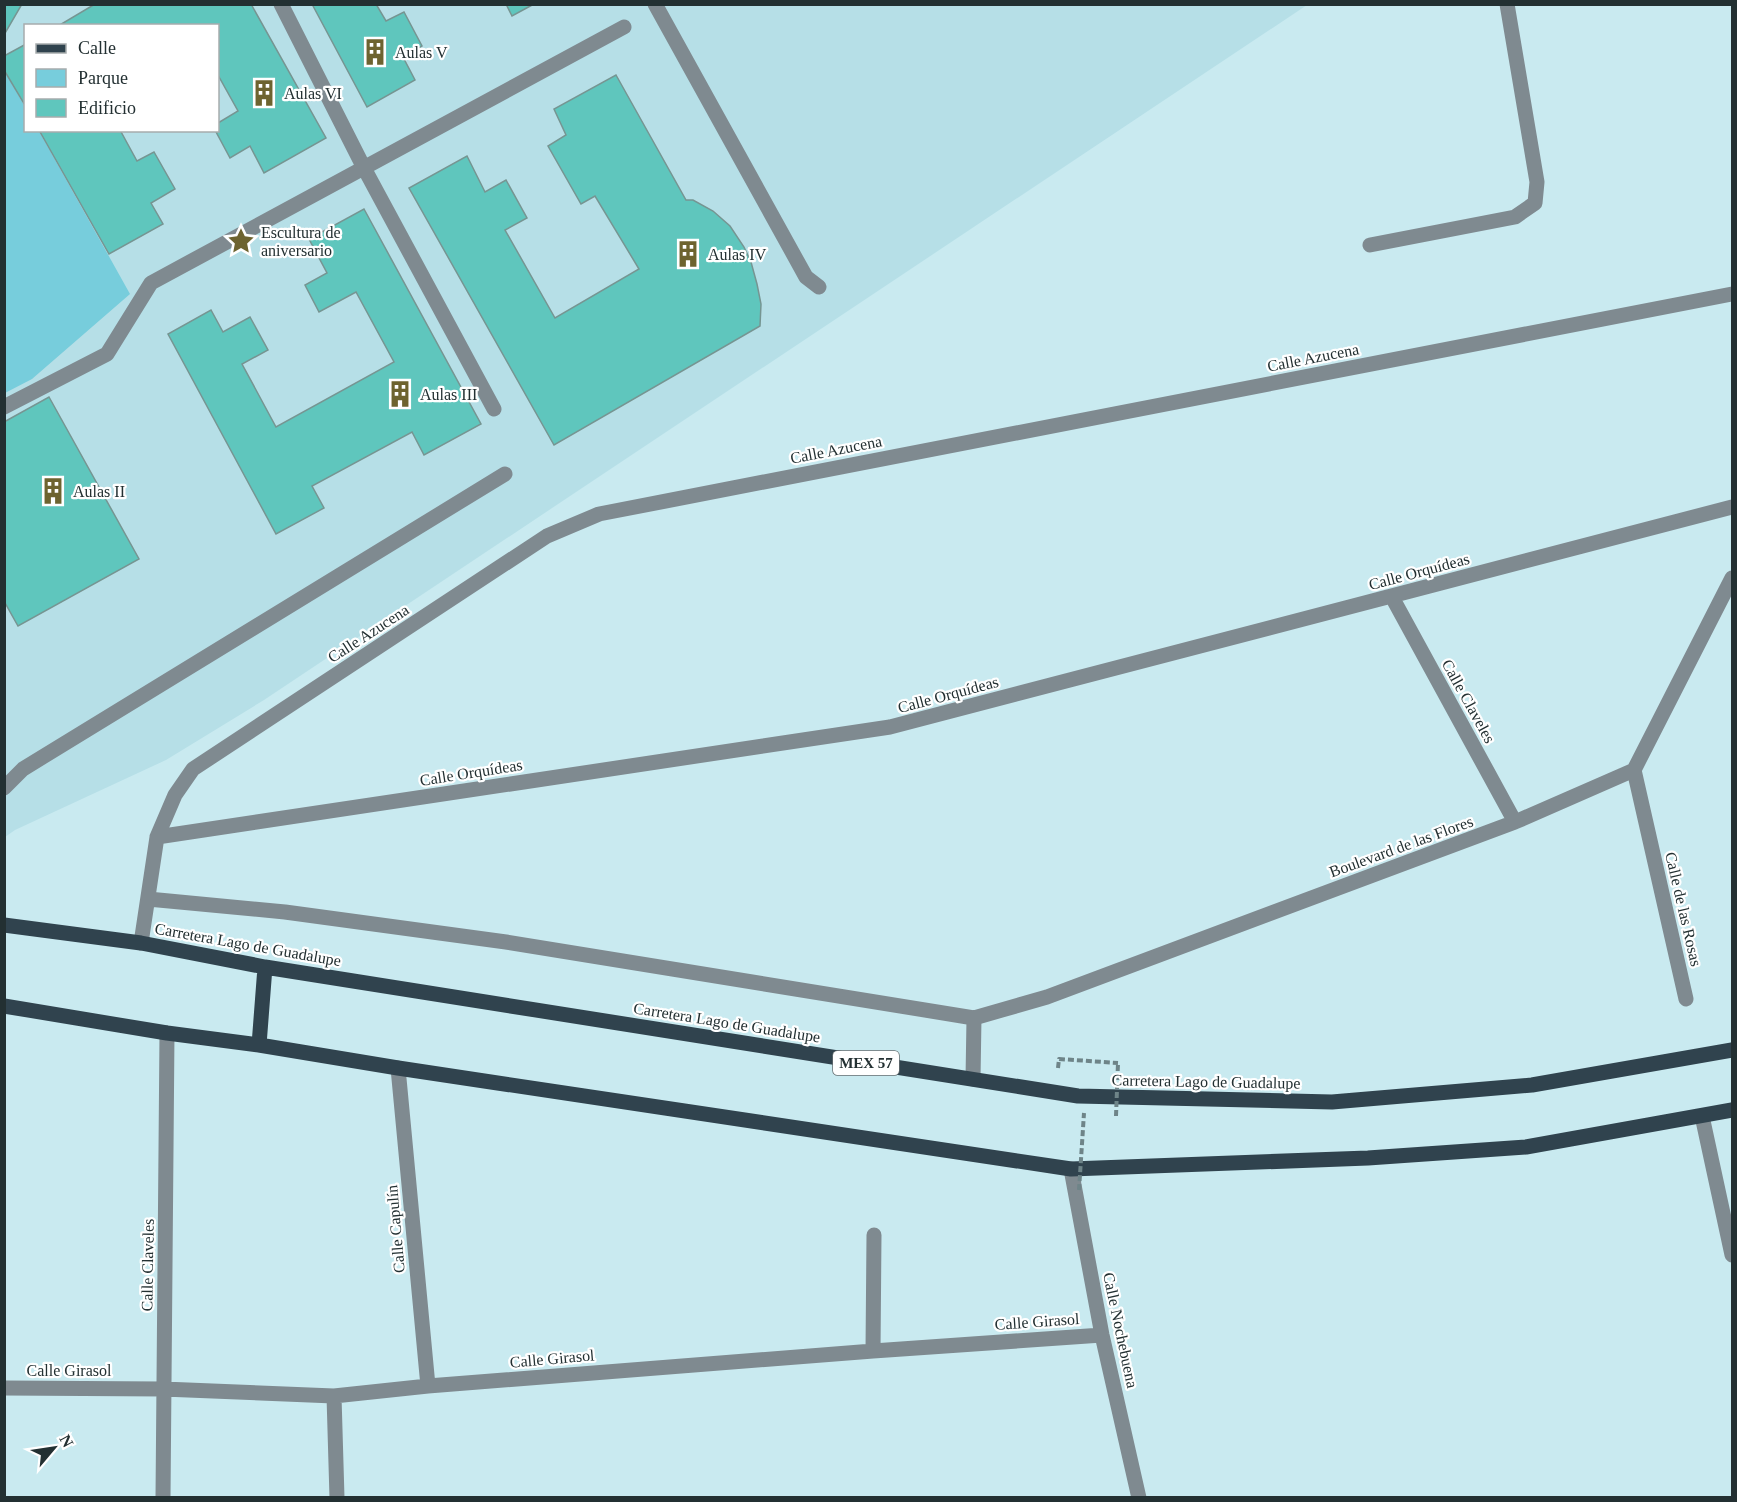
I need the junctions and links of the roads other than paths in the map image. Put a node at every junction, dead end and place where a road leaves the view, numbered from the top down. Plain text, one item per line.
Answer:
1 (281, 4) edge
2 (655, 4) edge
3 (1507, 4) edge
4 (624, 27) dead end
5 (364, 168) junction
6 (1370, 245) dead end
7 (819, 287) dead end
8 (1732, 294) edge
9 (4, 407) edge
10 (494, 409) dead end
11 (505, 474) dead end
12 (1732, 507) edge
13 (1732, 578) edge
14 (1392, 597) junction
15 (1634, 770) junction
16 (4, 788) edge
17 (1515, 822) junction
18 (157, 837) junction
19 (148, 899) junction
20 (4, 925) edge
21 (141, 943) junction
22 (265, 967) junction
23 (1686, 999) dead end
24 (4, 1006) edge
25 (974, 1018) junction
26 (167, 1033) junction
27 (259, 1045) junction
28 (1732, 1050) edge
29 (398, 1068) junction
30 (973, 1080) junction
31 (1732, 1110) edge
32 (1702, 1116) junction
33 (1071, 1169) junction
34 (874, 1235) dead end
35 (1732, 1256) edge
36 (1102, 1335) junction
37 (873, 1351) junction
38 (428, 1386) junction
39 (4, 1388) edge
40 (163, 1389) junction
41 (334, 1396) junction
42 (163, 1497) edge
43 (337, 1497) edge
44 (1139, 1497) edge

1 - 5 street
2 - 7 street
3 - 6 street
4 - 5 street
5 - 9 street
5 - 10 street
8 - 18 street, Calle Azucena
11 - 16 street
12 - 14 street, Calle Orquídeas
13 - 15 street
14 - 17 street, Calle Claveles
14 - 18 street, Calle Orquídeas
15 - 17 street, Boulevard de las Flores
15 - 23 street, Calle de las Rosas
17 - 25 street, Boulevard de las Flores
18 - 19 street, Calle Azucena
19 - 21 street, Calle Azucena
19 - 25 street
20 - 21 main road, Carretera Lago de Guadalupe / MEX 57
21 - 22 main road, Carretera Lago de Guadalupe / MEX 57
22 - 27 main road
22 - 30 main road, Carretera Lago de Guadalupe / MEX 57
24 - 26 main road
25 - 30 street
26 - 27 main road
26 - 40 street, Calle Claveles
27 - 29 main road
28 - 30 main road, Carretera Lago de Guadalupe / MEX 57
29 - 33 main road
29 - 38 street, Calle Capulín
31 - 32 main road
32 - 33 main road
32 - 35 street
33 - 36 street, Calle Nochebuena
34 - 37 street
36 - 37 street, Calle Girasol
36 - 44 street, Calle Nochebuena
37 - 38 street, Calle Girasol
38 - 41 street, Calle Girasol
39 - 40 street, Calle Girasol
40 - 41 street, Calle Girasol
40 - 42 street, Calle Claveles
41 - 43 street

